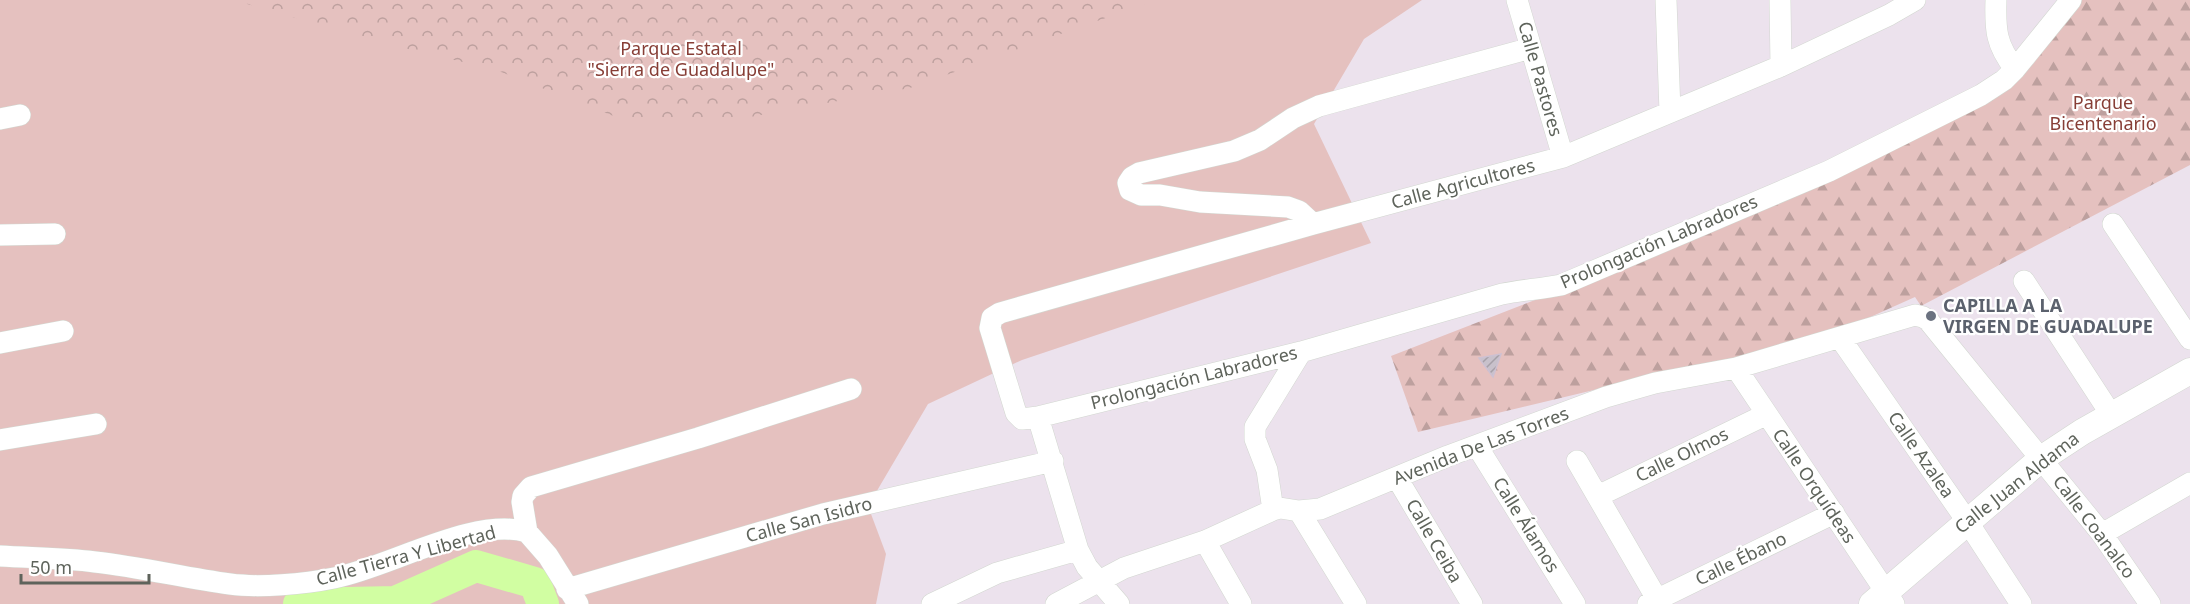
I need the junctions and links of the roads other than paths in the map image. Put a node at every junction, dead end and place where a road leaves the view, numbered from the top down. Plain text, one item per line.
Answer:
1 (1517, 0) edge
2 (1666, 0) edge
3 (1780, 0) edge
4 (1915, 0) edge
5 (1996, 0) edge
6 (2071, 0) edge
7 (1531, 48) junction
8 (1780, 66) junction
9 (2015, 69) junction
10 (1670, 112) junction
11 (1563, 157) junction
12 (1313, 224) junction
13 (2114, 224) dead end
14 (56, 234) dead end
15 (0, 236) edge
16 (2024, 281) dead end
17 (1919, 316) joint
18 (63, 331) dead end
19 (1840, 338) junction
20 (2190, 339) edge
21 (0, 343) edge
22 (1301, 352) junction
23 (1736, 368) junction
24 (2190, 371) edge
25 (851, 389) dead end
26 (1765, 414) junction
27 (2112, 416) junction
28 (1029, 417) junction
29 (96, 424) dead end
30 (0, 440) edge
31 (1477, 446) junction
32 (2041, 459) junction
33 (1053, 461) junction
34 (1577, 461) dead end
35 (1397, 478) junction
36 (2190, 483) edge
37 (1598, 496) junction
38 (1272, 510) junction
39 (1299, 511) junction
40 (1834, 513) junction
41 (1967, 521) junction
42 (526, 532) junction
43 (2102, 534) junction
44 (1205, 541) junction
45 (1078, 550) junction
46 (0, 556) edge
47 (1098, 581) junction
48 (573, 596) edge
49 (1884, 600) edge
50 (1652, 602) edge
51 (932, 604) edge
52 (1056, 604) edge
53 (1119, 604) edge
54 (1241, 604) edge
55 (1356, 604) edge
56 (1472, 604) edge
57 (1575, 604) edge
58 (2021, 604) edge
59 (2150, 604) edge

1 - 7 street, Calle Pastores
2 - 10 street
3 - 8 street
4 - 8 street, Calle Agricultores
5 - 9 street
6 - 9 street, Prolongación Labradores
7 - 11 street, Calle Pastores
7 - 12 street
8 - 10 street, Calle Agricultores
9 - 22 street, Prolongación Labradores
10 - 11 street, Calle Agricultores
11 - 12 street, Calle Agricultores
12 - 28 street, Calle Agricultores
13 - 20 street
14 - 15 street
16 - 27 street
17 - 19 street, Avenida De Las Torres
17 - 32 street, Calle Coanalco
18 - 21 street
19 - 23 street, Avenida De Las Torres
19 - 41 street, Calle Azalea
22 - 28 street, Prolongación Labradores
22 - 38 street
23 - 26 street, Calle Orquídeas
23 - 31 street, Avenida De Las Torres
24 - 27 street, Calle Juan Aldama
25 - 42 street
26 - 37 street, Calle Olmos
26 - 40 street, Calle Orquídeas
27 - 32 street, Calle Juan Aldama
28 - 33 street
29 - 30 street
31 - 35 street, Avenida De Las Torres
31 - 57 street, Calle Álamos
32 - 41 street, Calle Juan Aldama
32 - 43 street, Calle Coanalco
33 - 45 street
33 - 48 street, Calle San Isidro
34 - 37 street
35 - 39 street, Avenida De Las Torres
35 - 56 street, Calle Ceiba
36 - 43 street
37 - 50 street
38 - 39 street, Avenida De Las Torres
38 - 44 street, Avenida De Las Torres
39 - 55 street
40 - 49 street, Calle Orquídeas
40 - 50 street, Calle Ébano
41 - 49 street, Calle Juan Aldama
41 - 58 street, Calle Azalea
42 - 46 street, Calle Tierra Y Libertad
42 - 48 street, Calle San Isidro
43 - 59 street, Calle Coanalco
44 - 47 street, Avenida De Las Torres
44 - 54 street
45 - 47 street
45 - 51 street
47 - 52 street, Avenida De Las Torres
47 - 53 street

